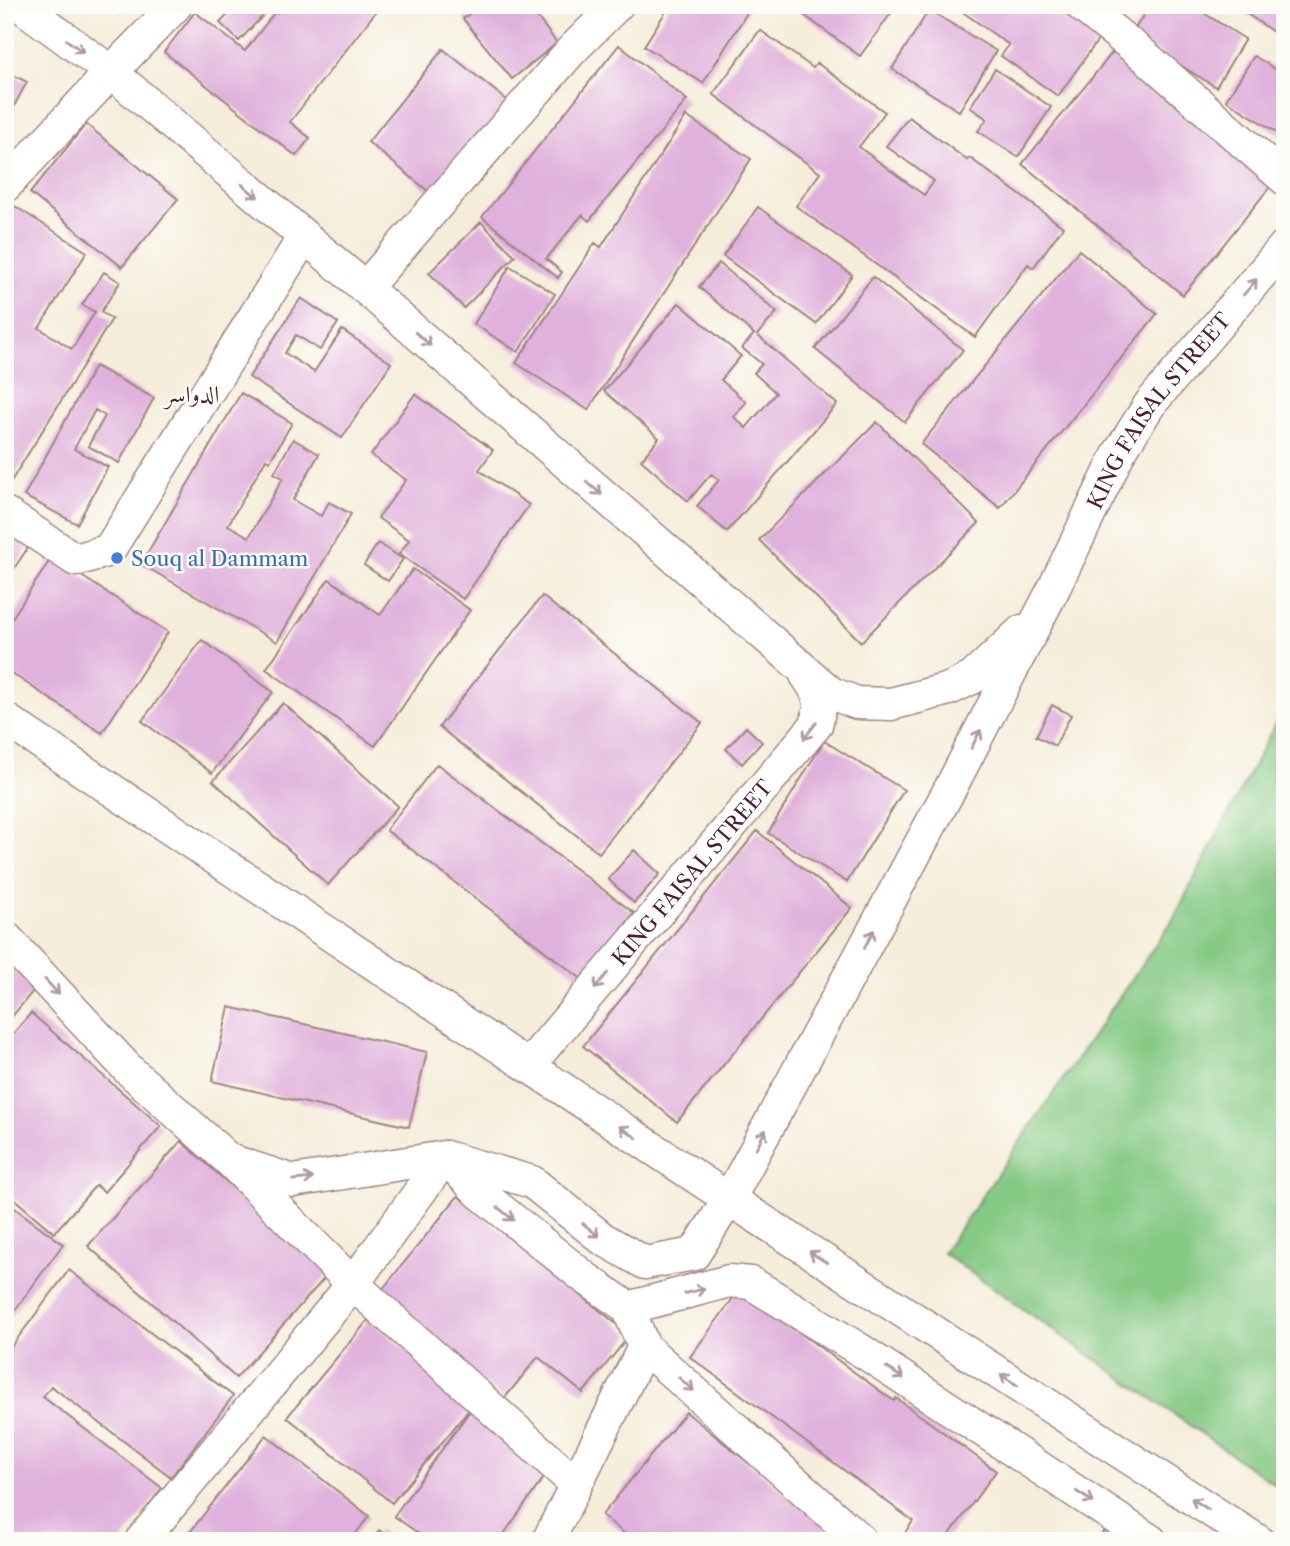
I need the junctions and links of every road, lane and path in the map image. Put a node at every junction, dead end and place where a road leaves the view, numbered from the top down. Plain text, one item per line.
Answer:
1 (20, 5) edge
2 (176, 5) edge
3 (617, 5) edge
4 (1081, 5) edge
5 (111, 72) junction
6 (1285, 179) edge
7 (5, 186) edge
8 (304, 237) junction
9 (1285, 246) edge
10 (365, 288) junction
11 (5, 513) edge
12 (1054, 588) junction
13 (804, 671) junction
14 (5, 719) edge
15 (5, 937) edge
16 (529, 1065) junction
17 (445, 1157) junction
18 (229, 1160) junction
19 (729, 1199) junction
20 (353, 1283) junction
21 (628, 1308) junction
22 (644, 1346) junction
23 (576, 1484) junction
24 (141, 1541) edge
25 (548, 1541) edge
26 (861, 1541) edge
27 (1151, 1541) edge
28 (1258, 1541) edge

1 -> 5 street
2 - 5 street
3 - 10 street
4 - 6 street
5 - 7 street
5 -> 8 street
8 - 10 street
8 - 11 street
12 -> 9 street, KING FAISAL STREET
10 -> 13 street
12 - 13 street
19 -> 12 street
13 -> 16 street, KING FAISAL STREET
14 - 16 street
15 -> 18 street
19 -> 16 street
18 -> 17 street
17 -> 19 street
17 - 20 street
17 -> 21 street
18 - 20 street
28 -> 19 street
20 - 23 street
20 - 24 street
21 - 22 street
21 -> 27 street
22 - 23 street
22 -> 26 street
23 - 25 street

